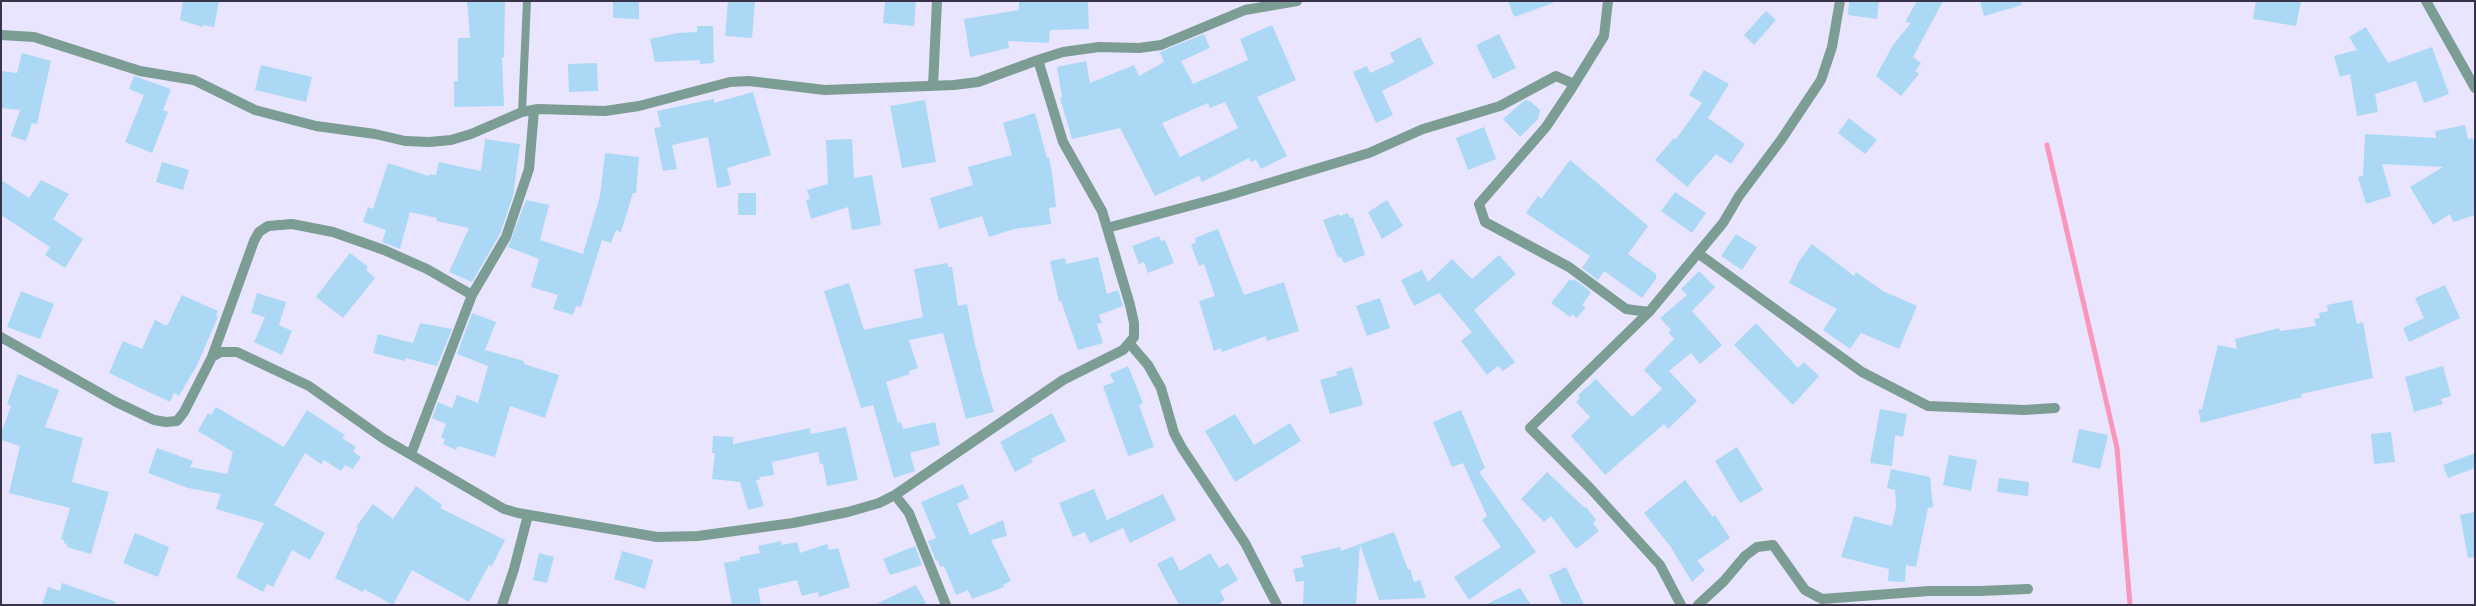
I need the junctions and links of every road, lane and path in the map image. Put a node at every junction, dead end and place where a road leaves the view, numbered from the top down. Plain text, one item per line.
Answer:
1 (527, 1) edge
2 (937, 1) edge
3 (1297, 1) edge
4 (1608, 1) edge
5 (1840, 1) edge
6 (2426, 1) edge
7 (1, 35) edge
8 (1038, 60) junction
9 (1574, 84) junction
10 (933, 86) junction
11 (2475, 88) edge
12 (534, 110) junction
13 (522, 112) junction
14 (1107, 228) junction
15 (1699, 254) junction
16 (472, 294) junction
17 (1649, 312) junction
18 (1, 337) edge
19 (1130, 344) junction
20 (212, 357) junction
21 (2055, 408) dead end
22 (411, 454) junction
23 (895, 496) junction
24 (528, 515) junction
25 (2028, 589) dead end
26 (502, 605) edge
27 (946, 605) edge
28 (1276, 605) edge
29 (1681, 605) edge
30 (1698, 605) edge

1 - 13 lane
2 - 10 street
3 - 8 street
4 - 9 street
5 - 15 street
6 - 11 street
7 - 13 street
8 - 10 street
8 - 14 street
9 - 14 street
9 - 17 street
10 - 12 street
12 - 13 street
12 - 16 street
14 - 19 street
15 - 17 street
15 - 21 street
16 - 20 street
16 - 22 street
17 - 29 street
18 - 20 street
19 - 23 street
19 - 28 street
20 - 22 street
22 - 24 street
23 - 24 street
23 - 27 street
24 - 26 street
25 - 30 street

